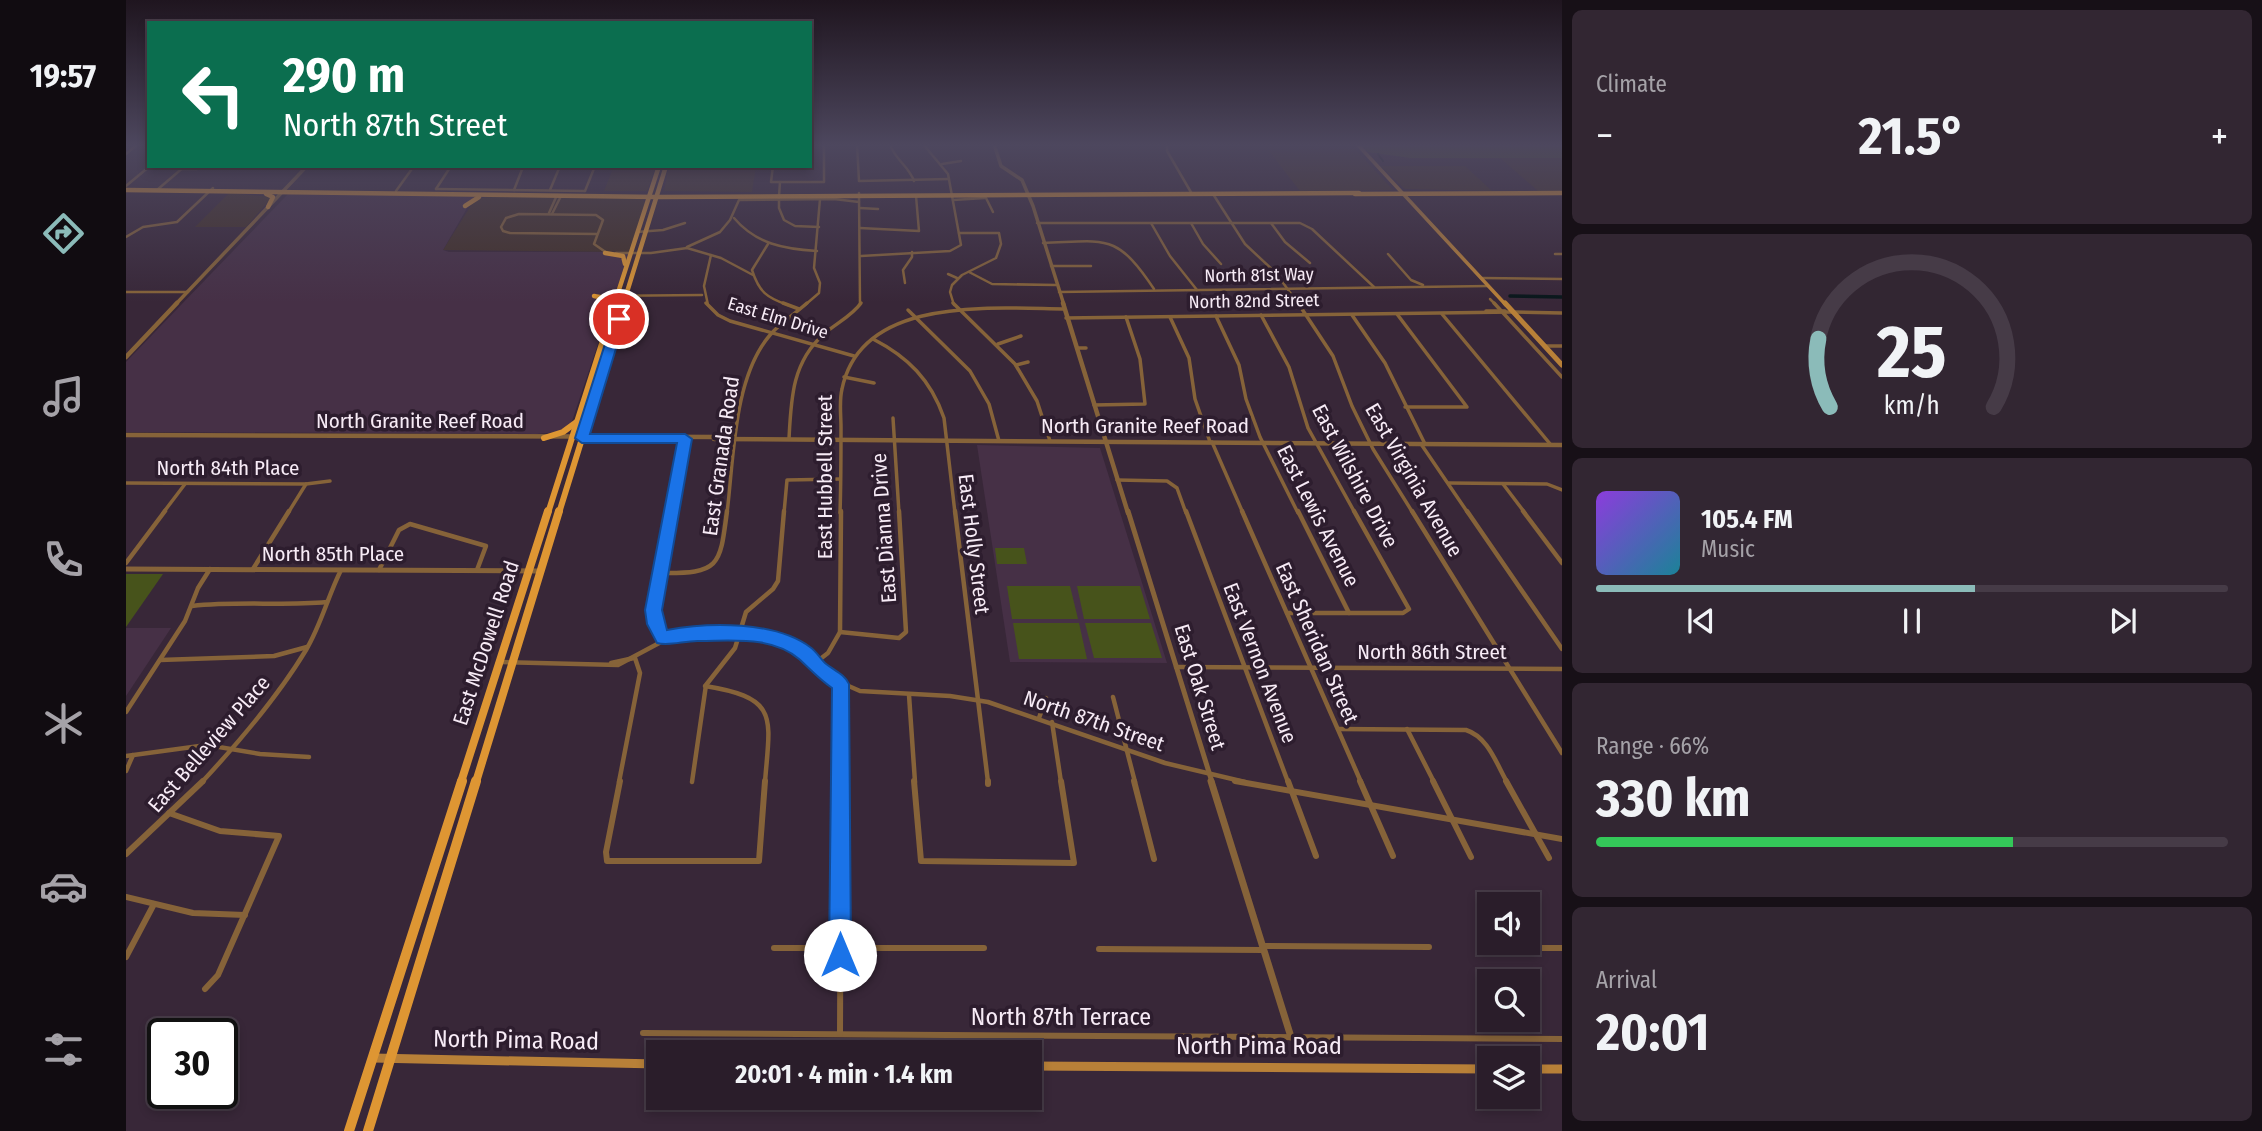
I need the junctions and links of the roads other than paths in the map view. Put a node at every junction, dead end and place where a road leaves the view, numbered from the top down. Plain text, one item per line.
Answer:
1 (779, 196) edge
2 (916, 196) edge
3 (952, 196) edge
4 (205, 197) edge
5 (271, 197) edge
6 (278, 197) edge
7 (462, 197) edge
8 (481, 197) edge
9 (559, 197) edge
10 (648, 197) edge
11 (657, 197) edge
12 (772, 197) edge
13 (790, 197) edge
14 (841, 197) edge
15 (859, 197) junction
16 (872, 197) edge
17 (879, 197) edge
18 (978, 197) edge
19 (985, 197) junction
20 (988, 197) edge
21 (1028, 197) edge
22 (1215, 197) edge
23 (1406, 197) edge
24 (820, 199) junction
25 (268, 207) junction
26 (860, 208) junction
27 (877, 209) dead end
28 (993, 212) dead end
29 (550, 214) junction
30 (734, 218) junction
31 (1191, 222) junction
32 (1230, 222) junction
33 (1270, 222) junction
34 (685, 223) dead end
35 (1037, 223) junction
36 (1151, 223) junction
37 (819, 227) junction
38 (860, 228) junction
39 (724, 229) junction
40 (730, 229) dead end
41 (646, 231) junction
42 (959, 233) junction
43 (597, 234) junction
44 (636, 235) junction
45 (126, 237) edge
46 (1043, 243) junction
47 (768, 244) junction
48 (687, 247) junction
49 (817, 251) junction
50 (912, 252) junction
51 (606, 253) junction
52 (613, 253) junction
53 (631, 253) junction
54 (639, 253) junction
55 (1388, 254) dead end
56 (1555, 254) dead end
57 (1562, 254) edge
58 (711, 255) junction
59 (861, 256) junction
60 (996, 258) junction
61 (1003, 260) dead end
62 (1310, 263) dead end
63 (1221, 264) dead end
64 (1050, 266) junction
65 (1091, 266) dead end
66 (753, 267) junction
67 (743, 270) junction
68 (968, 272) junction
69 (948, 274) dead end
70 (753, 275) junction
71 (623, 278) junction
72 (957, 278) junction
73 (1482, 278) junction
74 (1562, 279) edge
75 (1411, 280) junction
76 (905, 283) dead end
77 (1056, 285) junction
78 (1489, 286) junction
79 (1409, 287) junction
80 (1427, 287) junction
81 (1375, 288) junction
82 (1289, 289) junction
83 (769, 290) dead end
84 (1154, 290) junction
85 (1197, 290) junction
86 (126, 292) edge
87 (188, 292) junction
88 (760, 292) junction
89 (1058, 292) junction
90 (702, 295) junction
91 (594, 296) joint
92 (618, 296) junction
93 (626, 296) junction
94 (1490, 299) dead end
95 (614, 307) junction
96 (799, 309) junction
97 (1063, 309) junction
98 (908, 310) dead end
99 (958, 310) junction
100 (1513, 312) junction
101 (1442, 313) junction
102 (1503, 313) junction
103 (1562, 313) edge
104 (1352, 314) junction
105 (1397, 314) junction
106 (1261, 315) junction
107 (1306, 315) junction
108 (1216, 316) junction
109 (1126, 317) junction
110 (1170, 317) junction
111 (914, 318) junction
112 (1066, 318) junction
113 (772, 333) junction
114 (1021, 336) dead end
115 (872, 339) junction
116 (813, 344) junction
117 (998, 344) junction
118 (1562, 346) edge
119 (1546, 347) junction
120 (1076, 348) junction
121 (1086, 348) dead end
122 (1536, 348) junction
123 (854, 355) junction
124 (126, 357) edge
125 (1028, 362) dead end
126 (596, 363) junction
127 (606, 363) junction
128 (1016, 365) junction
129 (1562, 365) edge
130 (844, 377) junction
131 (1562, 377) edge
132 (874, 383) dead end
133 (1093, 405) junction
134 (1405, 407) junction
135 (892, 418) dead end
136 (578, 420) junction
137 (126, 435) edge
138 (544, 438) junction
139 (572, 438) junction
140 (582, 438) junction
141 (685, 439) junction
142 (737, 439) junction
143 (789, 439) junction
144 (840, 440) junction
145 (894, 440) junction
146 (947, 440) junction
147 (999, 441) junction
148 (1051, 441) junction
149 (1105, 442) junction
150 (1211, 442) junction
151 (1264, 443) junction
152 (1317, 443) junction
153 (1370, 443) junction
154 (1423, 444) junction
155 (1551, 445) junction
156 (1562, 445) edge
157 (840, 479) junction
158 (330, 481) dead end
159 (1117, 481) junction
160 (126, 483) edge
161 (1449, 483) junction
162 (1503, 483) junction
163 (186, 484) junction
164 (306, 484) junction
165 (1562, 489) edge
166 (546, 520) junction
167 (556, 520) junction
168 (126, 563) edge
169 (1562, 563) edge
170 (126, 569) edge
171 (210, 569) junction
172 (253, 569) junction
173 (341, 570) junction
174 (379, 570) junction
175 (477, 570) junction
176 (530, 571) junction
177 (541, 571) junction
178 (661, 573) junction
179 (327, 602) junction
180 (192, 606) junction
181 (1287, 613) junction
182 (1349, 613) junction
183 (839, 632) junction
184 (738, 634) junction
185 (663, 638) junction
186 (308, 647) junction
187 (1562, 649) edge
188 (635, 658) junction
189 (160, 660) junction
190 (500, 662) junction
191 (513, 662) junction
192 (815, 663) junction
193 (1176, 667) junction
194 (1245, 667) junction
195 (1310, 667) junction
196 (1509, 669) junction
197 (1562, 669) edge
198 (841, 684) junction
199 (705, 686) junction
200 (909, 695) junction
201 (1113, 697) dead end
202 (1045, 698) dead end
203 (977, 700) junction
204 (126, 712) edge
205 (1039, 718) junction
206 (1052, 722) junction
207 (479, 728) junction
208 (492, 728) junction
209 (1338, 729) junction
210 (1407, 729) junction
211 (230, 749) junction
212 (1126, 749) junction
213 (1562, 753) edge
214 (133, 755) junction
215 (126, 756) edge
216 (309, 757) dead end
217 (126, 771) edge
218 (1210, 775) junction
219 (692, 783) dead end
220 (988, 784) dead end
221 (1292, 791) junction
222 (1370, 805) junction
223 (169, 813) junction
224 (1452, 820) junction
225 (1535, 834) junction
226 (1562, 839) edge
227 (126, 854) edge
228 (439, 854) junction
229 (453, 854) junction
230 (1316, 856) dead end
231 (1393, 856) dead end
232 (1471, 857) dead end
233 (1549, 858) dead end
234 (1154, 859) dead end
235 (126, 897) edge
236 (154, 904) junction
237 (245, 915) junction
238 (1429, 947) dead end
239 (774, 948) dead end
240 (840, 948) junction
241 (984, 948) dead end
242 (1264, 948) junction
243 (1540, 948) edge
244 (1562, 948) edge
245 (1099, 949) dead end
246 (126, 957) edge
247 (205, 989) dead end
248 (643, 1034) dead end
249 (839, 1034) junction
250 (1291, 1037) junction
251 (1562, 1039) edge
252 (373, 1058) junction
253 (390, 1059) junction
254 (646, 1064) edge
255 (1042, 1066) edge
256 (1477, 1069) edge
257 (1540, 1069) edge
258 (1562, 1069) edge
259 (349, 1131) edge
260 (368, 1131) edge

1 - 37 street
2 - 38 street
3 - 42 street
4 - 45 street
5 - 25 main road
6 - 25 street
7 - 8 main road
9 - 29 street
10 - 44 main road, East McDowell Road
11 - 41 main road, East McDowell Road
12 - 30 street
13 - 24 street
14 - 15 main road
15 - 16 main road
15 - 17 main road
15 - 24 street
15 - 26 street
18 - 19 main road
19 - 20 main road
19 - 28 street
21 - 35 street, East Oak Street
22 - 32 street, East Virginia Avenue
23 - 73 main road
24 - 37 street, East Granada Road
25 - 87 street
26 - 27 street
26 - 38 street
29 - 43 street
29 - 43 street
30 - 39 street
30 - 47 street
31 - 32 street
31 - 36 street
31 - 63 street
32 - 33 street
32 - 82 street, East Virginia Avenue
33 - 62 street
33 - 81 street
34 - 41 street
35 - 36 street
35 - 46 street, East Oak Street
36 - 85 street
37 - 49 street, East Granada Road
38 - 59 street
39 - 40 street
39 - 48 street
41 - 44 street
41 - 54 main road, East McDowell Road
42 - 50 street
42 - 60 street
43 - 51 street
44 - 52 main road
44 - 53 main road, East McDowell Road
46 - 64 street, East Oak Street
46 - 84 street
47 - 49 street
47 - 66 street
48 - 54 street
48 - 58 street
49 - 96 street, East Granada Road
50 - 59 street
50 - 76 street
51 - 52 street
51 - 71 main road
52 - 53 street
53 - 54 street
53 - 71 main road, East McDowell Road
54 - 93 main road, East McDowell Road
55 - 75 street
56 - 57 street
58 - 67 street
58 - 90 street, East Elm Drive
59 - 116 street
60 - 61 street
60 - 68 street
64 - 65 street
64 - 77 street, East Oak Street
66 - 67 street
66 - 70 street
67 - 70 street
68 - 72 street
68 - 77 street
69 - 72 street
70 - 88 street
71 - 92 main road, East McDowell Road
72 - 99 street
73 - 74 street
73 - 78 main road
75 - 79 street
75 - 80 street
77 - 89 street, East Oak Street
78 - 80 street, North 81st Way
78 - 100 main road
79 - 80 street, North 81st Way
79 - 81 street, North 81st Way
81 - 82 street, North 81st Way
82 - 85 street, North 81st Way
82 - 107 street, East Virginia Avenue
83 - 88 street
84 - 85 street, North 81st Way
84 - 89 street, North 81st Way
86 - 87 street
87 - 124 street
88 - 96 street
89 - 97 street, East Oak Street
90 - 93 street
90 - 113 street, East Elm Drive
91 - 92 street
91 - 95 main road
92 - 93 street
92 - 95 main road, East McDowell Road
93 - 127 main road, East McDowell Road
94 - 102 street
95 - 126 main road, East McDowell Road
96 - 113 street, East Granada Road
97 - 99 street
97 - 112 street, East Oak Street
98 - 111 street
99 - 111 street
99 - 117 street
100 - 102 street, North 82nd Street
100 - 103 street, North 82nd Street
100 - 119 main road
101 - 102 street, North 82nd Street
101 - 105 street, North 82nd Street
101 - 155 street
102 - 122 street
104 - 105 street, North 82nd Street
104 - 107 street, North 82nd Street
104 - 134 street
105 - 134 street
106 - 107 street, North 82nd Street
106 - 108 street, North 82nd Street
106 - 152 street, East Wilshire Drive
107 - 153 street, East Virginia Avenue
108 - 110 street, North 82nd Street
108 - 151 street, East Lewis Avenue
109 - 110 street, North 82nd Street
109 - 112 street, North 82nd Street
109 - 133 street
110 - 150 street, East Sheridan Street
111 - 115 street, East Hubbell Street
111 - 147 street
112 - 120 street, East Oak Street
113 - 116 street, East Elm Drive
113 - 142 street, East Granada Road
114 - 117 street
115 - 123 street, East Hubbell Street
115 - 146 street, East Holly Street
116 - 123 street, East Elm Drive
116 - 143 street
117 - 128 street
118 - 119 street
119 - 122 street
119 - 129 main road
120 - 121 street
120 - 133 street, East Oak Street
122 - 131 street
123 - 130 street, East Hubbell Street
125 - 128 street
126 - 127 main road
126 - 136 main road, East McDowell Road
127 - 140 main road, East McDowell Road
128 - 148 street
130 - 132 street
130 - 144 street, East Hubbell Street
133 - 149 street, East Oak Street
134 - 154 street
135 - 145 street, East Dianna Drive
136 - 138 main road
136 - 139 main road, East McDowell Road
137 - 138 street, North Granite Reef Road
138 - 139 street, North Granite Reef Road
139 - 140 street, North Granite Reef Road
139 - 166 main road, East McDowell Road
140 - 141 street, North Granite Reef Road
140 - 167 main road, East McDowell Road
141 - 142 street, North Granite Reef Road
141 - 178 street
142 - 143 street, North Granite Reef Road
142 - 178 street, East Granada Road
143 - 144 street, North Granite Reef Road
144 - 145 street, North Granite Reef Road
144 - 157 street, East Hubbell Street
145 - 146 street, North Granite Reef Road
145 - 183 street, East Dianna Drive
146 - 147 street, North Granite Reef Road
146 - 203 street, East Holly Street
147 - 148 street, North Granite Reef Road
148 - 149 street, North Granite Reef Road
149 - 150 street, North Granite Reef Road
149 - 159 street, East Oak Street
150 - 151 street, North Granite Reef Road
150 - 181 street, East Sheridan Street
151 - 152 street, North Granite Reef Road
151 - 182 street, East Lewis Avenue
152 - 153 street, North Granite Reef Road
152 - 182 street, East Wilshire Drive
153 - 154 street, North Granite Reef Road
153 - 196 street, East Virginia Avenue
154 - 155 street, North Granite Reef Road
154 - 161 street
155 - 156 street, North Granite Reef Road
157 - 183 street, East Hubbell Street
157 - 184 street
158 - 164 street, North 84th Place
159 - 193 street, East Oak Street
159 - 194 street, East Vernon Avenue
160 - 163 street, North 84th Place
161 - 162 street
161 - 187 street
162 - 165 street
162 - 169 street
163 - 164 street, North 84th Place
163 - 168 street
164 - 172 street
166 - 167 main road
166 - 176 main road, East McDowell Road
167 - 177 main road, East McDowell Road
170 - 171 street, North 85th Place
171 - 172 street, North 85th Place
171 - 180 street
172 - 173 street, North 85th Place
173 - 174 street, North 85th Place
173 - 179 street, East Belleview Place
174 - 175 street, North 85th Place
174 - 175 street
175 - 176 street, North 85th Place
176 - 177 street, North 85th Place
176 - 190 main road, East McDowell Road
177 - 191 main road, East McDowell Road
178 - 185 street
179 - 180 street
179 - 186 street, East Belleview Place
180 - 189 street
181 - 182 street
181 - 195 street, East Sheridan Street
183 - 192 street
184 - 185 street, North 87th Street
184 - 192 street, North 87th Street
184 - 199 street
185 - 188 street, North 87th Street
186 - 189 street
186 - 211 street, East Belleview Place
188 - 191 street, North 87th Street
188 - 199 street
189 - 204 street
190 - 191 street, North 87th Street
190 - 207 main road, East McDowell Road
191 - 208 main road, East McDowell Road
192 - 198 street, North 87th Street
193 - 194 street, North 86th Street
193 - 218 street, East Oak Street
194 - 195 street, North 86th Street
194 - 221 street, East Vernon Avenue
195 - 196 street, North 86th Street
195 - 209 street, East Sheridan Street
196 - 197 street, North 86th Street
196 - 213 street, East Virginia Avenue
198 - 200 street, North 87th Street
198 - 240 street
199 - 219 street
200 - 203 street, North 87th Street
200 - 206 street
201 - 212 street
202 - 205 street
203 - 205 street, North 87th Street
203 - 220 street, East Holly Street
205 - 206 street, North 87th Street
206 - 212 street, North 87th Street
207 - 208 main road
207 - 228 main road, East McDowell Road
208 - 229 main road, East McDowell Road
209 - 210 street
209 - 222 street, East Sheridan Street
210 - 224 street
210 - 225 street
211 - 214 street
211 - 216 street
211 - 223 street, East Belleview Place
212 - 218 street, North 87th Street
212 - 234 street
214 - 215 street
214 - 217 street
218 - 221 street, North 87th Street
218 - 242 street, East Oak Street
221 - 222 street, North 87th Street
221 - 230 street, East Vernon Avenue
222 - 224 street, North 87th Street
222 - 231 street, East Sheridan Street
223 - 227 street, East Belleview Place
223 - 237 street
224 - 225 street, North 87th Street
224 - 232 street
225 - 226 street, North 87th Street
225 - 233 street
228 - 229 main road
228 - 252 main road, East McDowell Road
229 - 253 main road, East McDowell Road
235 - 236 street
236 - 237 street
236 - 246 street
237 - 247 street
238 - 242 street
239 - 240 street
240 - 241 street
240 - 249 street
242 - 245 street
242 - 250 street, East Oak Street
243 - 244 street
248 - 249 street, North 87th Terrace
249 - 250 street, North 87th Terrace
250 - 251 street, North 87th Terrace
252 - 253 main road, North Pima Road
252 - 259 main road, East McDowell Road
253 - 254 main road, North Pima Road
253 - 260 main road, East McDowell Road
255 - 256 main road, North Pima Road
257 - 258 main road

